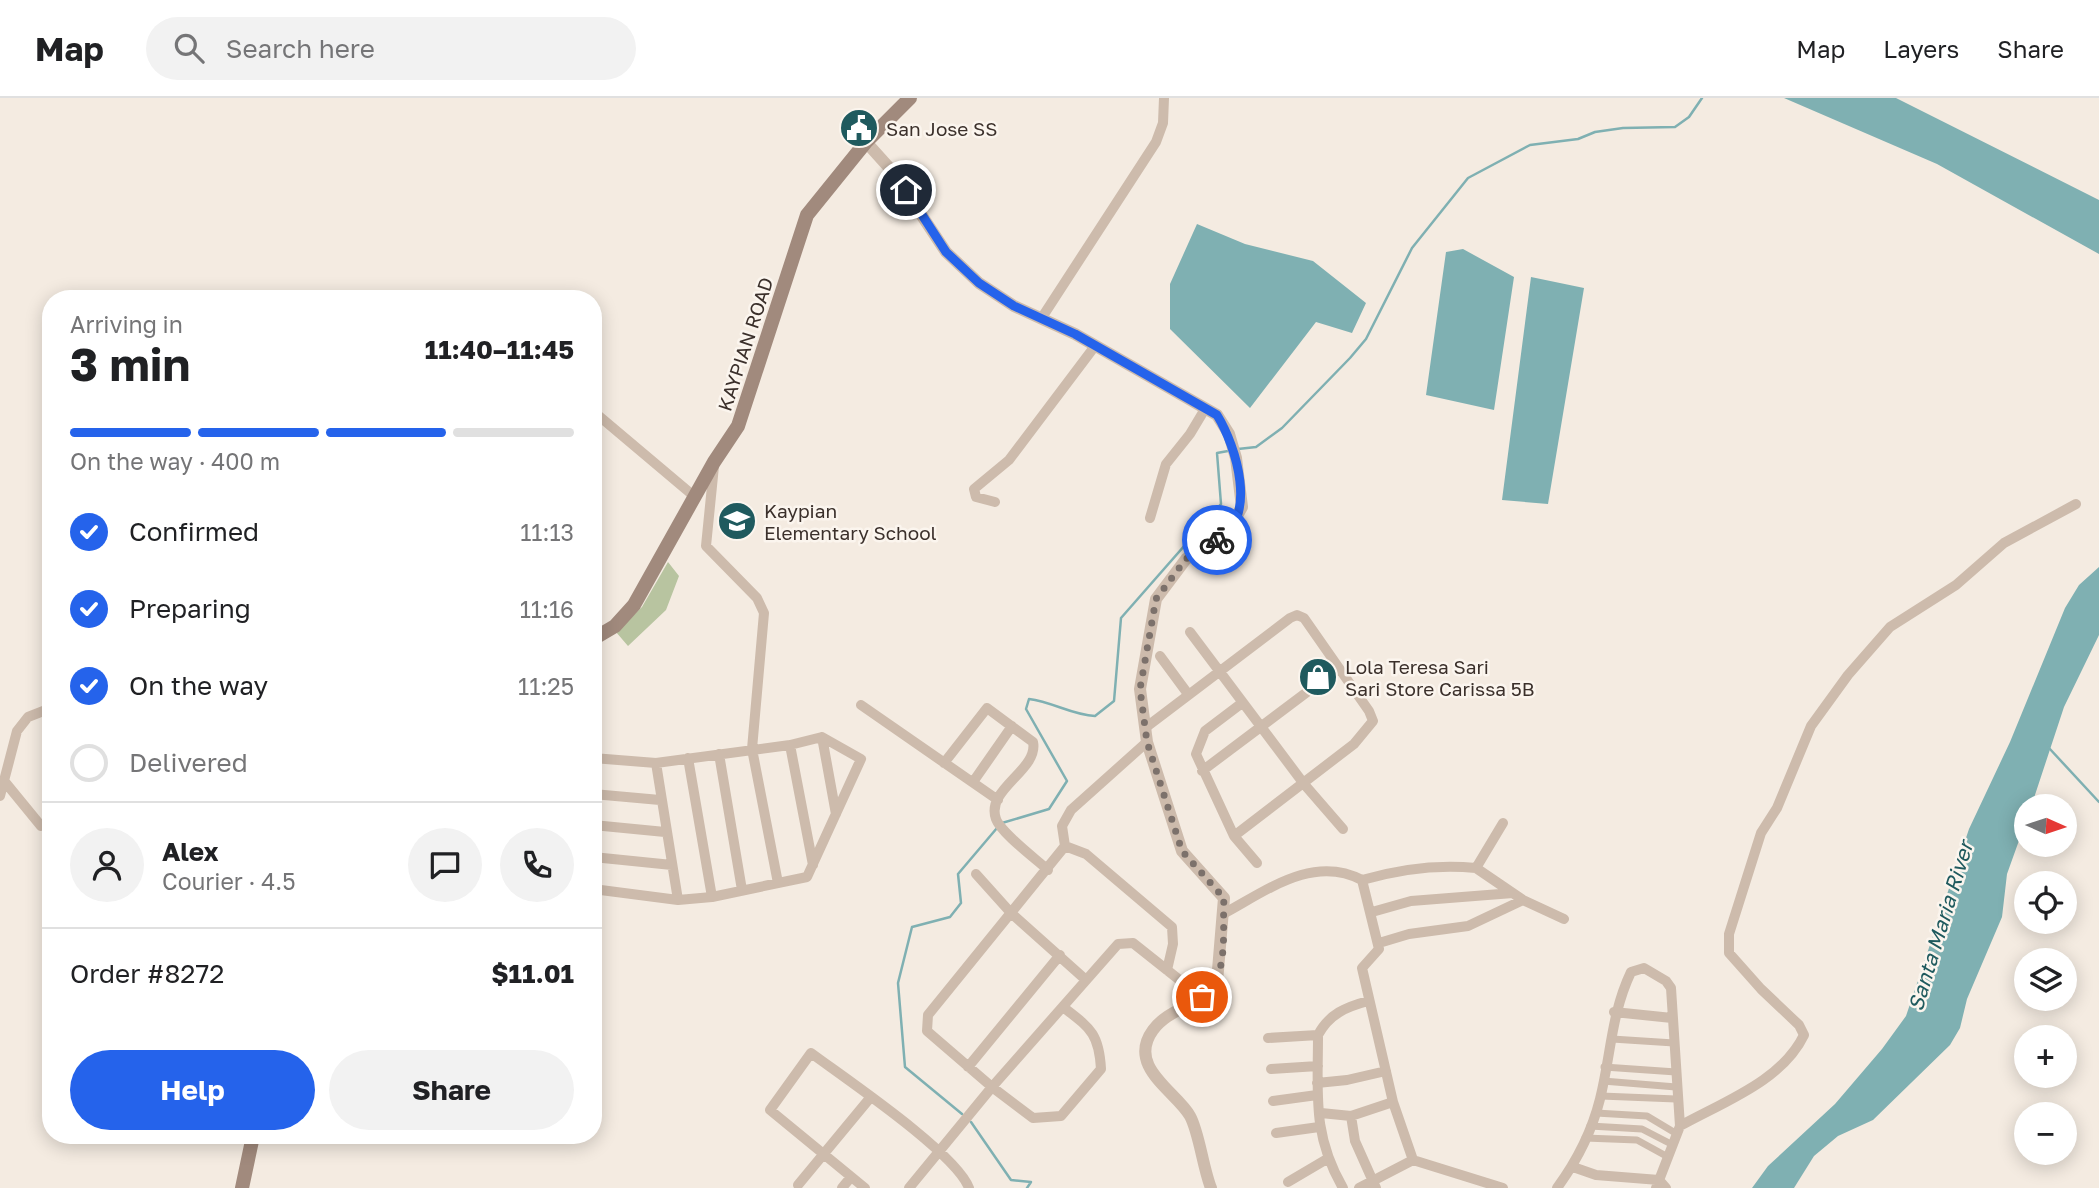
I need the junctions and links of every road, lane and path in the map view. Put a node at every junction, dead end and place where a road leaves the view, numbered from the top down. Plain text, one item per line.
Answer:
1 (910, 98) edge
2 (1164, 98) edge
3 (866, 142) junction
4 (1041, 319) junction
5 (1095, 346) junction
6 (1205, 409) junction
7 (602, 419) edge
8 (714, 462) junction
9 (695, 497) junction
10 (995, 502) dead end
11 (2077, 504) dead end
12 (1150, 518) dead end
13 (1190, 632) dead end
14 (602, 634) edge
15 (1160, 656) dead end
16 (1339, 668) junction
17 (1220, 673) junction
18 (1188, 694) junction
19 (1242, 703) junction
20 (861, 705) dead end
21 (42, 712) edge
22 (1012, 726) junction
23 (1261, 726) junction
24 (1145, 728) junction
25 (822, 737) junction
26 (1147, 742) junction
27 (790, 745) junction
28 (752, 749) junction
29 (719, 754) junction
30 (688, 758) junction
31 (602, 759) edge
32 (656, 763) junction
33 (944, 763) junction
34 (1202, 771) junction
35 (5, 782) junction
36 (973, 782) junction
37 (1304, 784) junction
38 (602, 795) edge
39 (0, 796) edge
40 (660, 800) junction
41 (998, 800) junction
42 (836, 814) junction
43 (1503, 823) dead end
44 (41, 826) dead end
45 (602, 826) edge
46 (1343, 829) dead end
47 (665, 832) junction
48 (1234, 836) junction
49 (1065, 846) junction
50 (602, 858) edge
51 (1257, 863) dead end
52 (672, 865) junction
53 (813, 865) junction
54 (1476, 868) junction
55 (1048, 870) junction
56 (976, 874) dead end
57 (1362, 880) junction
58 (778, 883) junction
59 (602, 890) edge
60 (742, 890) junction
61 (1513, 893) junction
62 (712, 897) junction
63 (678, 900) junction
64 (1523, 900) junction
65 (1372, 912) junction
66 (1011, 914) junction
67 (1223, 914) junction
68 (1564, 919) dead end
69 (1379, 943) junction
70 (1060, 955) junction
71 (1167, 970) junction
72 (1086, 980) junction
73 (1202, 997) junction
74 (1368, 1001) junction
75 (1063, 1007) junction
76 (1614, 1012) junction
77 (1672, 1018) junction
78 (1318, 1035) junction
79 (1268, 1038) dead end
80 (1612, 1039) junction
81 (1674, 1043) junction
82 (1318, 1066) junction
83 (968, 1067) junction
84 (1604, 1067) junction
85 (1271, 1069) dead end
86 (1385, 1070) junction
87 (1675, 1072) junction
88 (1603, 1081) junction
89 (1317, 1083) junction
90 (992, 1087) junction
91 (1676, 1087) junction
92 (1317, 1095) junction
93 (1601, 1096) junction
94 (870, 1098) junction
95 (1676, 1099) junction
96 (1273, 1101) dead end
97 (1393, 1102) junction
98 (1596, 1113) junction
99 (1321, 1114) junction
100 (1351, 1116) junction
101 (1590, 1126) junction
102 (1319, 1127) junction
103 (1679, 1130) junction
104 (1276, 1133) dead end
105 (1585, 1138) junction
106 (251, 1144) edge
107 (1673, 1145) junction
108 (939, 1151) junction
109 (824, 1155) junction
110 (1668, 1157) junction
111 (1326, 1159) junction
112 (1413, 1160) junction
113 (1573, 1167) junction
114 (851, 1177) junction
115 (1288, 1182) dead end
116 (1374, 1184) edge
117 (798, 1185) dead end
118 (1660, 1185) edge
119 (242, 1188) edge
120 (842, 1188) edge
121 (865, 1188) edge
122 (909, 1188) edge
123 (969, 1188) edge
124 (1211, 1188) edge
125 (1342, 1188) edge
126 (1359, 1188) edge
127 (1503, 1188) edge
128 (1557, 1188) edge

1 - 3 main road, KAYPIAN ROAD
2 - 4 street
3 - 4 street
3 - 8 main road, KAYPIAN ROAD
4 - 5 street
5 - 6 street
5 - 10 street
6 - 12 street
6 - 24 street
7 - 9 street
8 - 9 main road, KAYPIAN ROAD
8 - 28 street
9 - 14 main road, KAYPIAN ROAD
11 - 103 street
13 - 17 street
15 - 18 street
16 - 17 street
16 - 23 street
16 - 37 street
17 - 18 street
17 - 19 street
18 - 24 street
19 - 23 street
19 - 34 street
20 - 33 street
21 - 35 street
22 - 33 street
22 - 36 street
22 - 41 street
23 - 34 street
23 - 37 street
24 - 26 street
25 - 27 street
25 - 42 street
25 - 42 street
26 - 49 street
26 - 67 street
27 - 28 street
27 - 53 street
28 - 29 street
28 - 58 street
29 - 30 street
29 - 60 street
30 - 32 street
30 - 62 street
31 - 32 street
32 - 40 street
33 - 36 street
34 - 48 street
35 - 39 street
35 - 44 street
36 - 41 street
37 - 46 street
37 - 48 street
38 - 40 street
40 - 47 street
41 - 55 street
42 - 53 street
43 - 54 street
45 - 47 street
47 - 52 street
48 - 51 street
49 - 55 street
49 - 71 street
50 - 52 street
52 - 63 street
53 - 58 street
54 - 57 street
54 - 61 street
55 - 66 street
56 - 66 street
57 - 65 street
57 - 67 street
58 - 60 street
59 - 63 street
60 - 62 street
61 - 64 street
61 - 65 street
62 - 63 street
64 - 68 street
64 - 69 street
65 - 69 street
66 - 70 street
66 - 83 street
67 - 73 street
69 - 74 street
70 - 72 street
70 - 83 street
71 - 72 street
71 - 73 street
72 - 75 street
73 - 124 street
74 - 78 street
74 - 86 street
75 - 90 street
75 - 90 street
76 - 77 street
76 - 77 street
76 - 80 street
77 - 81 street
78 - 79 street
78 - 82 street
80 - 81 street
80 - 84 street
81 - 87 street
82 - 85 street
82 - 89 street
83 - 90 street
84 - 87 street
84 - 88 street
86 - 89 street
86 - 97 street
87 - 91 street
88 - 91 street
88 - 93 street
89 - 92 street
90 - 108 street
91 - 95 street
92 - 96 street
92 - 99 street
93 - 95 street
93 - 98 street
94 - 108 street
94 - 109 street
94 - 109 street
95 - 103 street
97 - 100 street
97 - 112 street
98 - 101 street
98 - 103 street
99 - 100 street
99 - 102 street
100 - 116 street
101 - 105 street
101 - 107 street
102 - 104 street
102 - 111 street
103 - 107 street
105 - 110 street
105 - 113 street
106 - 119 main road
107 - 110 street
108 - 122 street
108 - 123 street
109 - 114 street
109 - 117 street
110 - 118 street
111 - 115 street
111 - 125 street
112 - 116 street
112 - 127 street
113 - 118 street
113 - 128 street
114 - 120 street
114 - 121 street
116 - 126 street

